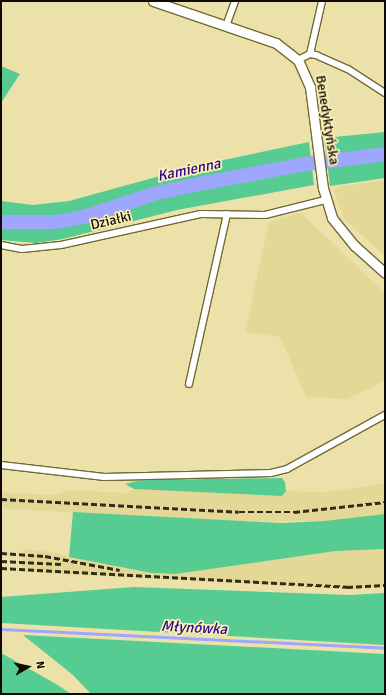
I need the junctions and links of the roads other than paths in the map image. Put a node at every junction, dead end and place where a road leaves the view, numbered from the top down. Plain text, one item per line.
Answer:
1 (153, 1) edge
2 (235, 1) edge
3 (322, 1) edge
4 (226, 26) junction
5 (310, 54) junction
6 (298, 60) junction
7 (385, 93) edge
8 (325, 200) junction
9 (227, 214) junction
10 (1, 245) edge
11 (385, 273) edge
12 (189, 382) dead end
13 (385, 415) edge
14 (1, 465) edge

1 - 4 street, Benedyktyńska
2 - 4 street
3 - 5 street
4 - 6 street, Benedyktyńska
5 - 6 street
5 - 7 street
6 - 8 street, Benedyktyńska
8 - 9 street, Działki
8 - 11 street, Benedyktyńska
9 - 10 street, Działki
9 - 12 street
13 - 14 street

